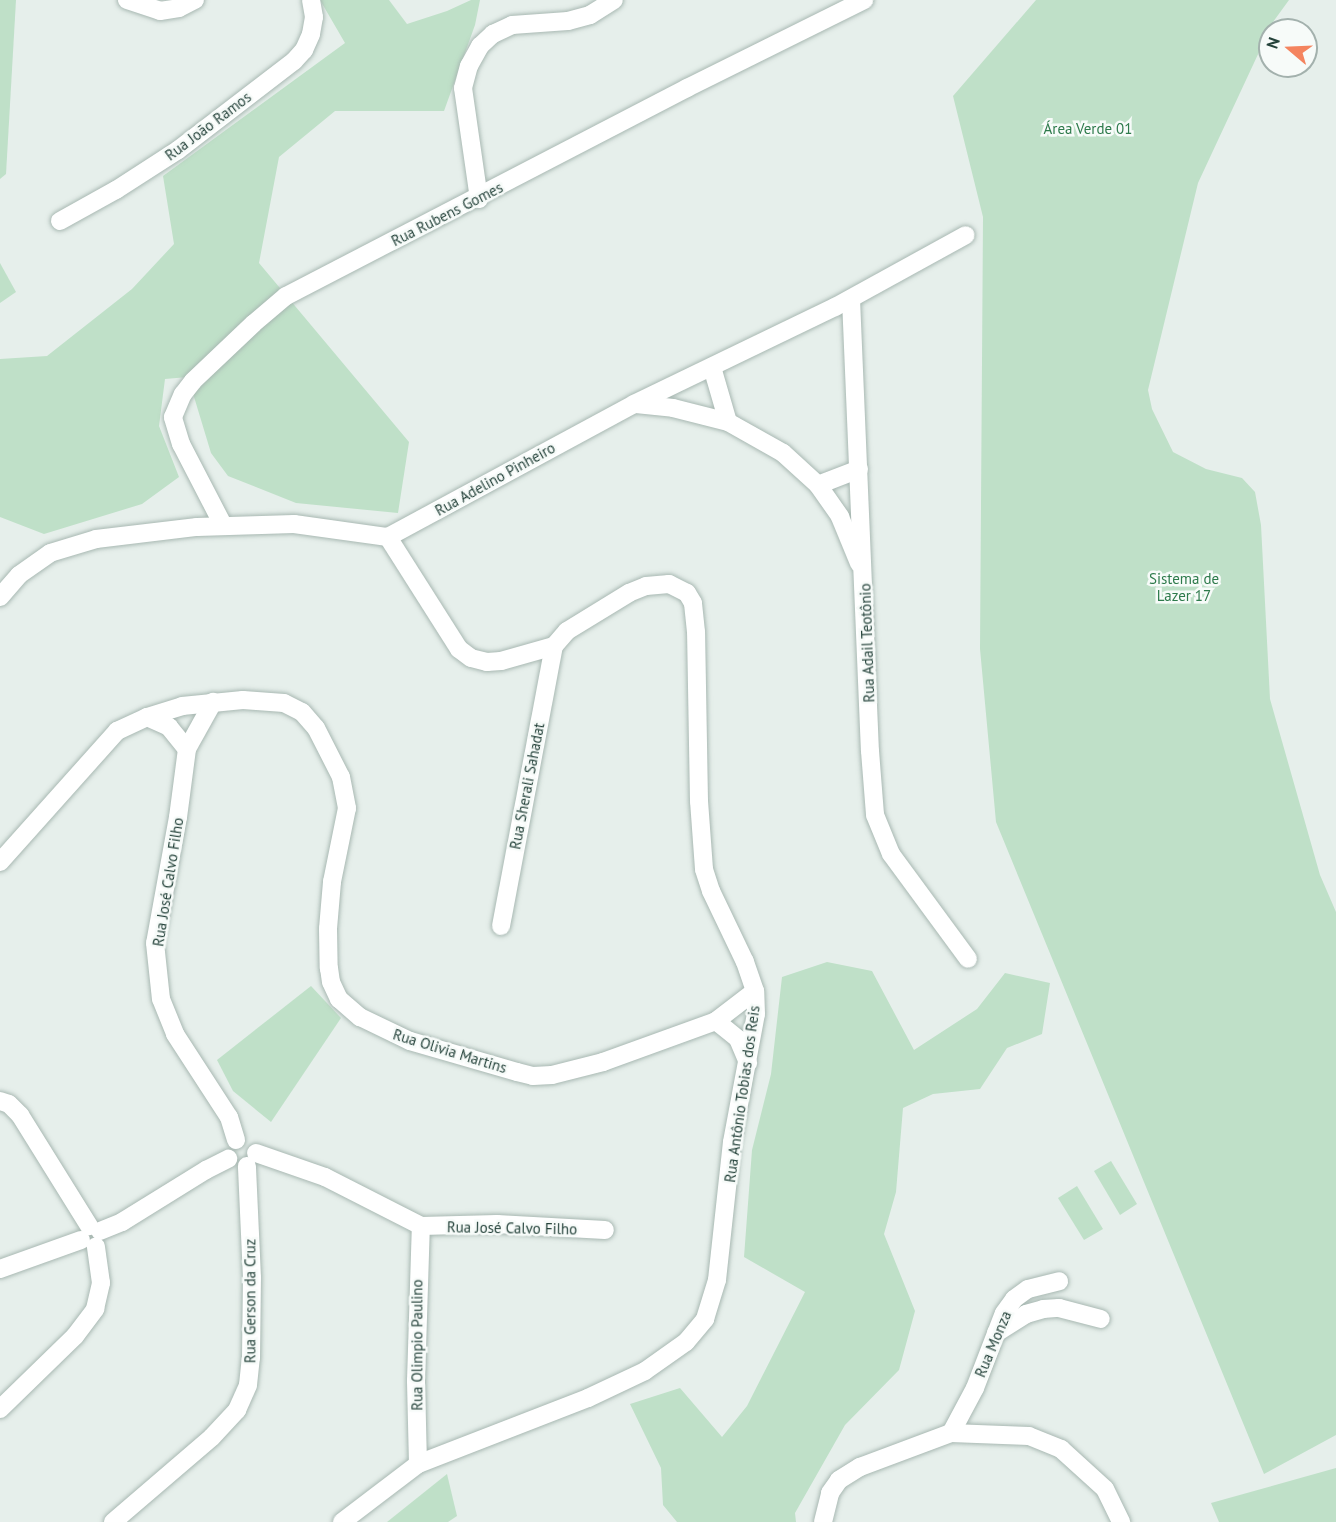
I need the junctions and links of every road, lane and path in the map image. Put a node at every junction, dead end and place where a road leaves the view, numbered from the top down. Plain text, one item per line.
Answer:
1 (127, 0) edge
2 (195, 0) edge
3 (311, 0) edge
4 (614, 0) edge
5 (864, 0) edge
6 (478, 199) junction
7 (60, 221) dead end
8 (966, 235) dead end
9 (851, 299) junction
10 (712, 367) junction
11 (634, 404) junction
12 (728, 422) junction
13 (859, 469) junction
14 (818, 485) junction
15 (223, 525) junction
16 (388, 537) junction
17 (865, 578) junction
18 (0, 597) edge
19 (554, 646) junction
20 (213, 702) junction
21 (147, 717) junction
22 (188, 750) junction
23 (0, 862) edge
24 (501, 926) dead end
25 (968, 959) dead end
26 (755, 992) junction
27 (716, 1021) junction
28 (748, 1063) junction
29 (0, 1101) edge
30 (236, 1140) junction
31 (228, 1159) junction
32 (251, 1160) junction
33 (421, 1226) junction
34 (605, 1230) dead end
35 (91, 1236) junction
36 (0, 1269) edge
37 (1059, 1281) dead end
38 (1101, 1319) dead end
39 (996, 1333) junction
40 (0, 1409) edge
41 (951, 1433) junction
42 (418, 1464) junction
43 (113, 1522) edge
44 (342, 1522) edge
45 (823, 1522) edge
46 (1121, 1522) edge

1 - 2 street
3 - 7 street, Rua João Ramos
4 - 6 street
5 - 6 street, Rua Rubens Gomes
6 - 15 street, Rua Rubens Gomes
8 - 9 street, Rua Adelino Pinheiro
9 - 10 street, Rua Adelino Pinheiro
9 - 13 street, Rua Adail Teotônio
10 - 11 street, Rua Adelino Pinheiro
10 - 12 street
11 - 12 street
11 - 16 street, Rua Adelino Pinheiro
12 - 14 street
13 - 14 street
13 - 17 street, Rua Adail Teotônio
14 - 17 street
15 - 16 street
15 - 18 street
16 - 19 street, Rua Antônio Tobias dos Reis
17 - 25 street, Rua Adail Teotônio
19 - 24 street, Rua Sherali Sahadat
19 - 26 street, Rua Antônio Tobias dos Reis
20 - 21 street, Rua Olivia Martins
20 - 22 street, Rua José Calvo Filho
20 - 27 street, Rua Olivia Martins
21 - 22 street
21 - 23 street, Rua Olivia Martins
22 - 30 street, Rua José Calvo Filho
26 - 27 street, Rua Olivia Martins
26 - 28 street, Rua Antônio Tobias dos Reis
27 - 28 street
28 - 42 street, Rua Antônio Tobias dos Reis
29 - 35 street
30 - 31 street
30 - 32 street
31 - 32 street
31 - 35 street
32 - 33 street, Rua José Calvo Filho
32 - 43 street, Rua Gerson da Cruz
33 - 34 street, Rua José Calvo Filho
33 - 42 street, Rua Olimpio Paulino
35 - 36 street
35 - 40 street
37 - 39 street, Rua Monza
38 - 39 street
39 - 41 street, Rua Monza
41 - 45 street
41 - 46 street
42 - 44 street, Rua Antônio Tobias dos Reis

